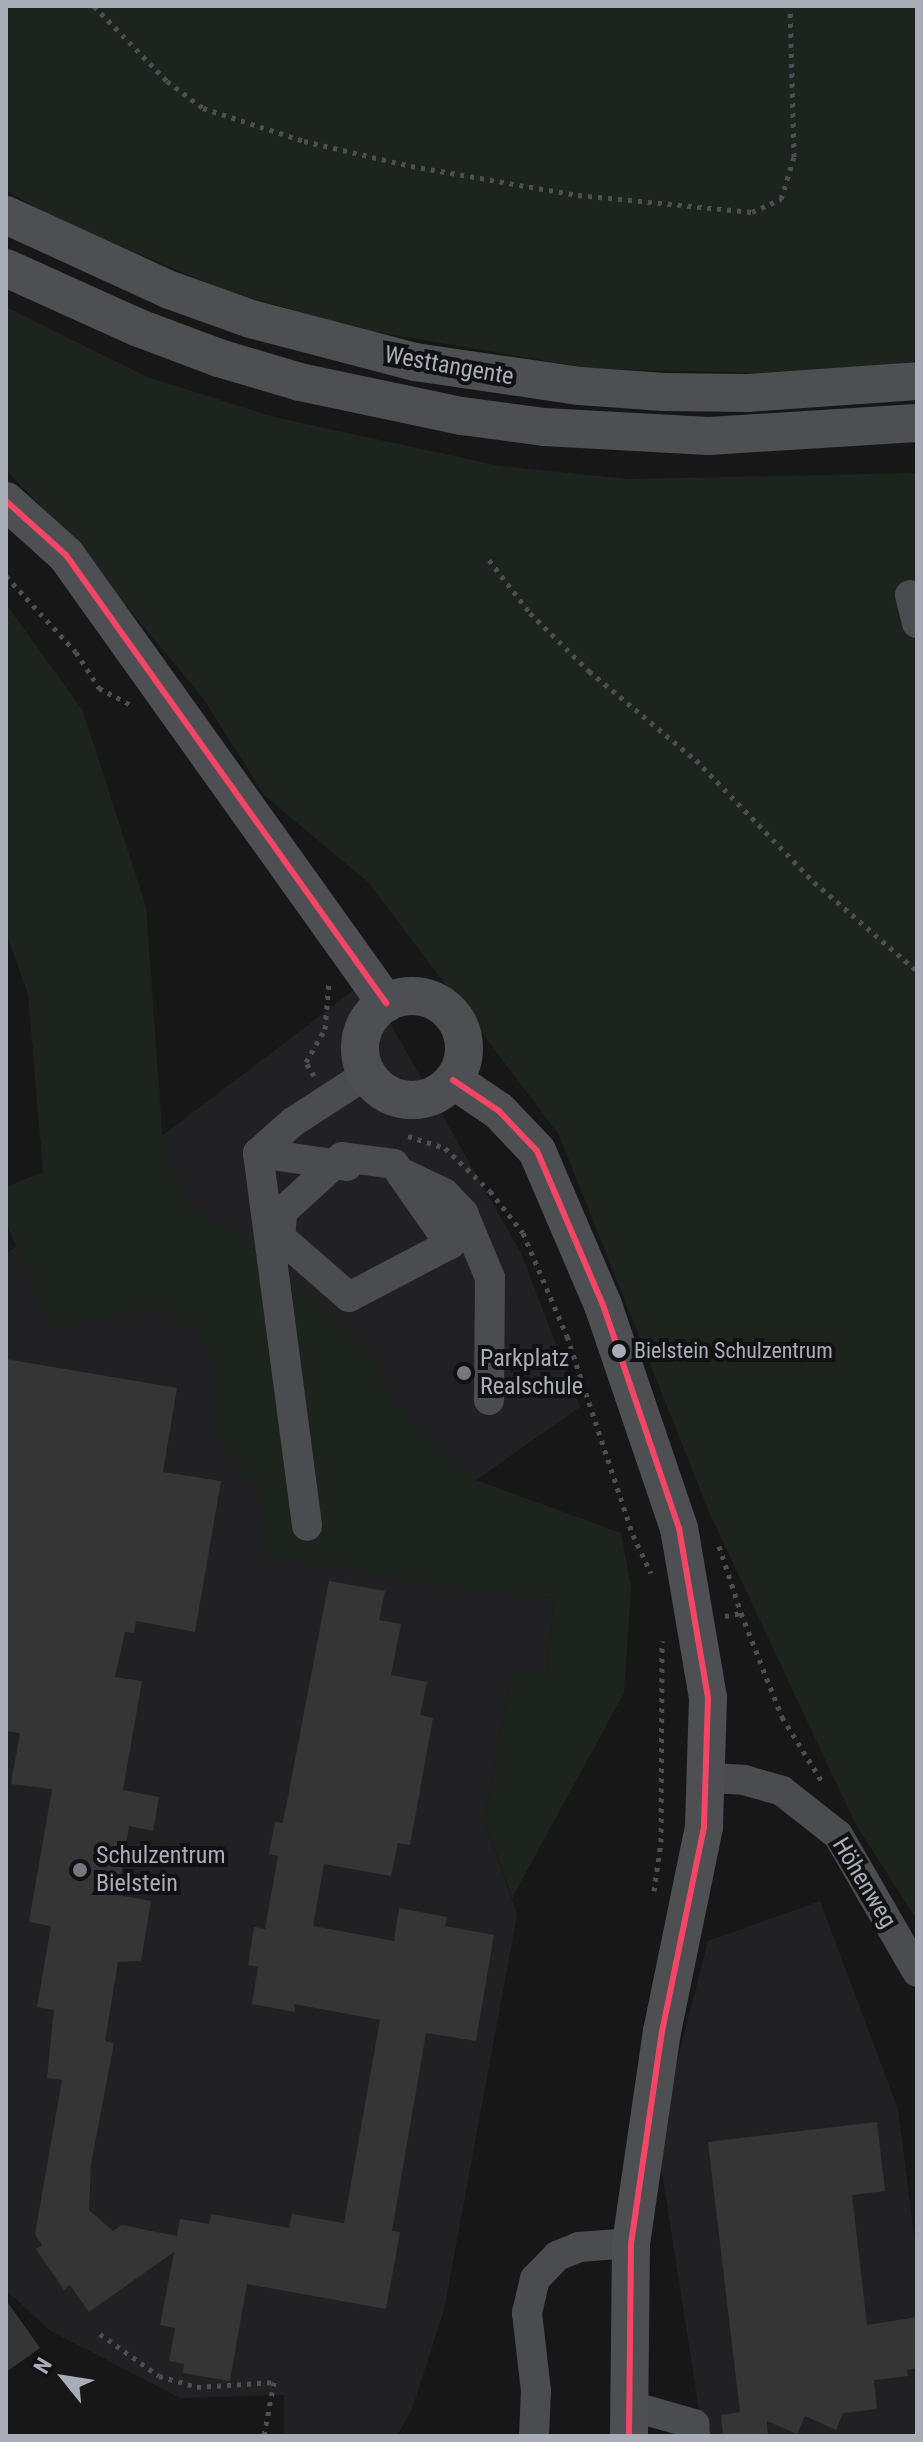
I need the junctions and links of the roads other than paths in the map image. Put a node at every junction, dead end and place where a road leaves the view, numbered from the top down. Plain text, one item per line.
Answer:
1 (6, 215) edge
2 (6, 268) edge
3 (917, 381) edge
4 (917, 423) edge
5 (6, 501) edge
6 (386, 1003) junction
7 (367, 1074) junction
8 (453, 1080) junction
9 (258, 1153) junction
10 (334, 1164) junction
11 (399, 1171) junction
12 (489, 1400) dead end
13 (307, 1526) dead end
14 (709, 1778) junction
15 (917, 1972) edge
16 (631, 2243) junction
17 (630, 2421) edge
18 (534, 2436) edge
19 (695, 2436) edge

1 - 3 main road, Westtangente
2 - 4 main road, Westtangente
5 - 6 main road
6 - 7 main road
6 - 8 main road
7 - 8 main road
7 - 9 street
8 - 14 main road
9 - 10 street
9 - 13 street
10 - 11 street
10 - 11 street
11 - 12 street
14 - 15 street, Höhenweg
14 - 16 main road
16 - 17 main road
16 - 18 street
17 - 19 street

